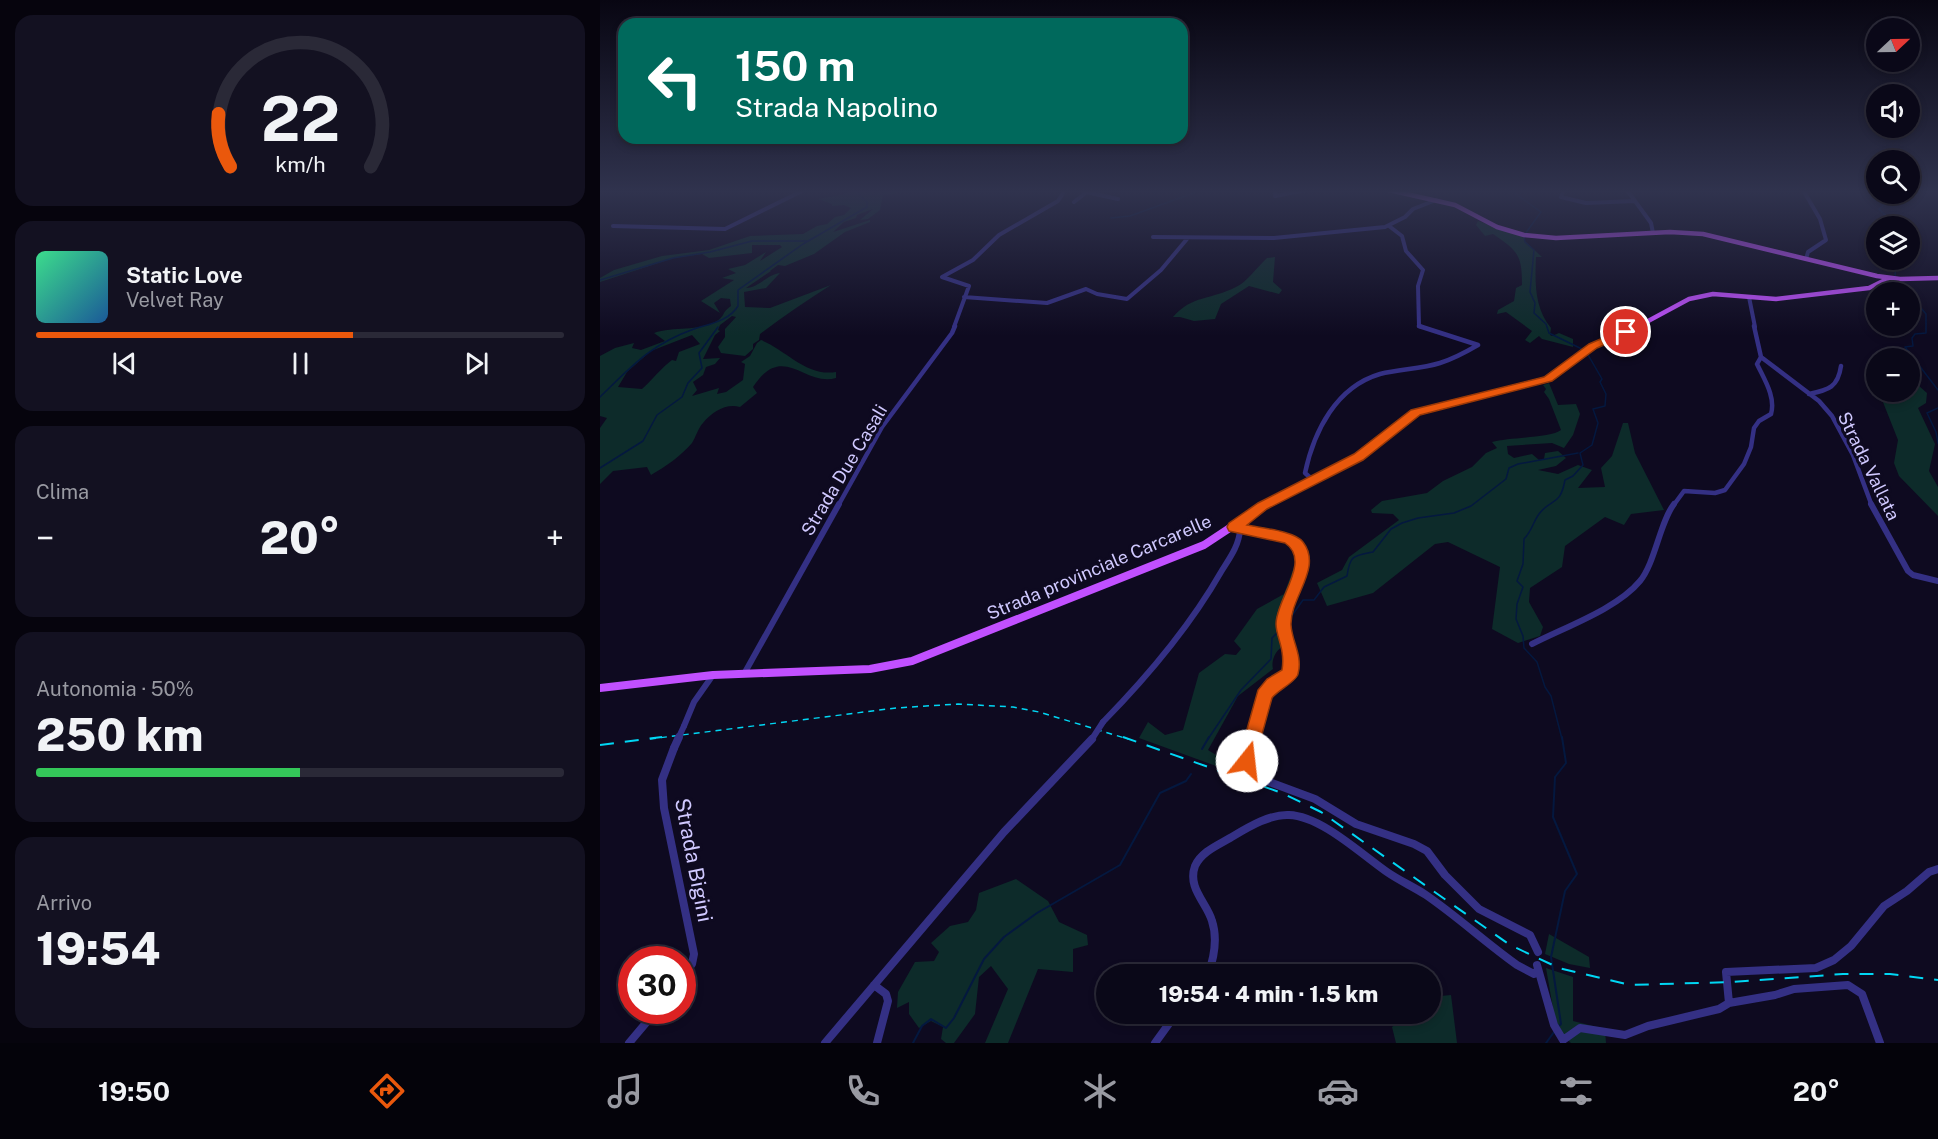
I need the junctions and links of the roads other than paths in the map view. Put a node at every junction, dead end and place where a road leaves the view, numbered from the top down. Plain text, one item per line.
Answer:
1 (1189, 238) edge
2 (995, 239) edge
3 (1403, 239) edge
4 (1726, 239) edge
5 (1826, 239) edge
6 (1806, 259) junction
7 (1938, 278) edge
8 (1877, 281) junction
9 (964, 297) junction
10 (1749, 297) junction
11 (1761, 357) junction
12 (1841, 366) dead end
13 (1809, 394) junction
14 (1314, 481) junction
15 (1237, 528) junction
16 (1938, 581) edge
17 (1532, 644) dead end
18 (744, 674) junction
19 (713, 675) junction
20 (600, 688) edge
21 (1938, 870) edge
22 (692, 946) edge
23 (1538, 952) dead end
24 (1211, 964) edge
25 (874, 986) junction
26 (1729, 1003) junction
27 (645, 1024) edge
28 (1169, 1024) edge
29 (1559, 1035) edge
30 (629, 1043) edge
31 (825, 1043) edge
32 (877, 1043) edge
33 (1155, 1043) edge
34 (1880, 1043) edge

1 - 9 street
2 - 9 street
3 - 14 street
4 - 6 main road
5 - 6 street
6 - 8 main road
7 - 8 main road, Strada provinciale Carcarelle
8 - 10 main road, Strada provinciale Carcarelle
9 - 18 street, Strada Due Casali
10 - 11 street
10 - 14 main road, Strada provinciale Carcarelle
11 - 13 street, Strada Vallata
11 - 17 street
12 - 13 street
13 - 16 street, Strada Vallata
14 - 15 main road, Strada provinciale Carcarelle
15 - 18 main road, Strada provinciale Carcarelle
15 - 23 street
15 - 25 street, bridge
18 - 19 main road, Strada provinciale Carcarelle
19 - 20 main road, Strada provinciale Carcarelle
19 - 22 street, Strada Bigini, bridge
21 - 26 street
24 - 29 street
25 - 31 street
25 - 32 street
26 - 29 street
26 - 34 street
27 - 30 street
28 - 33 street

